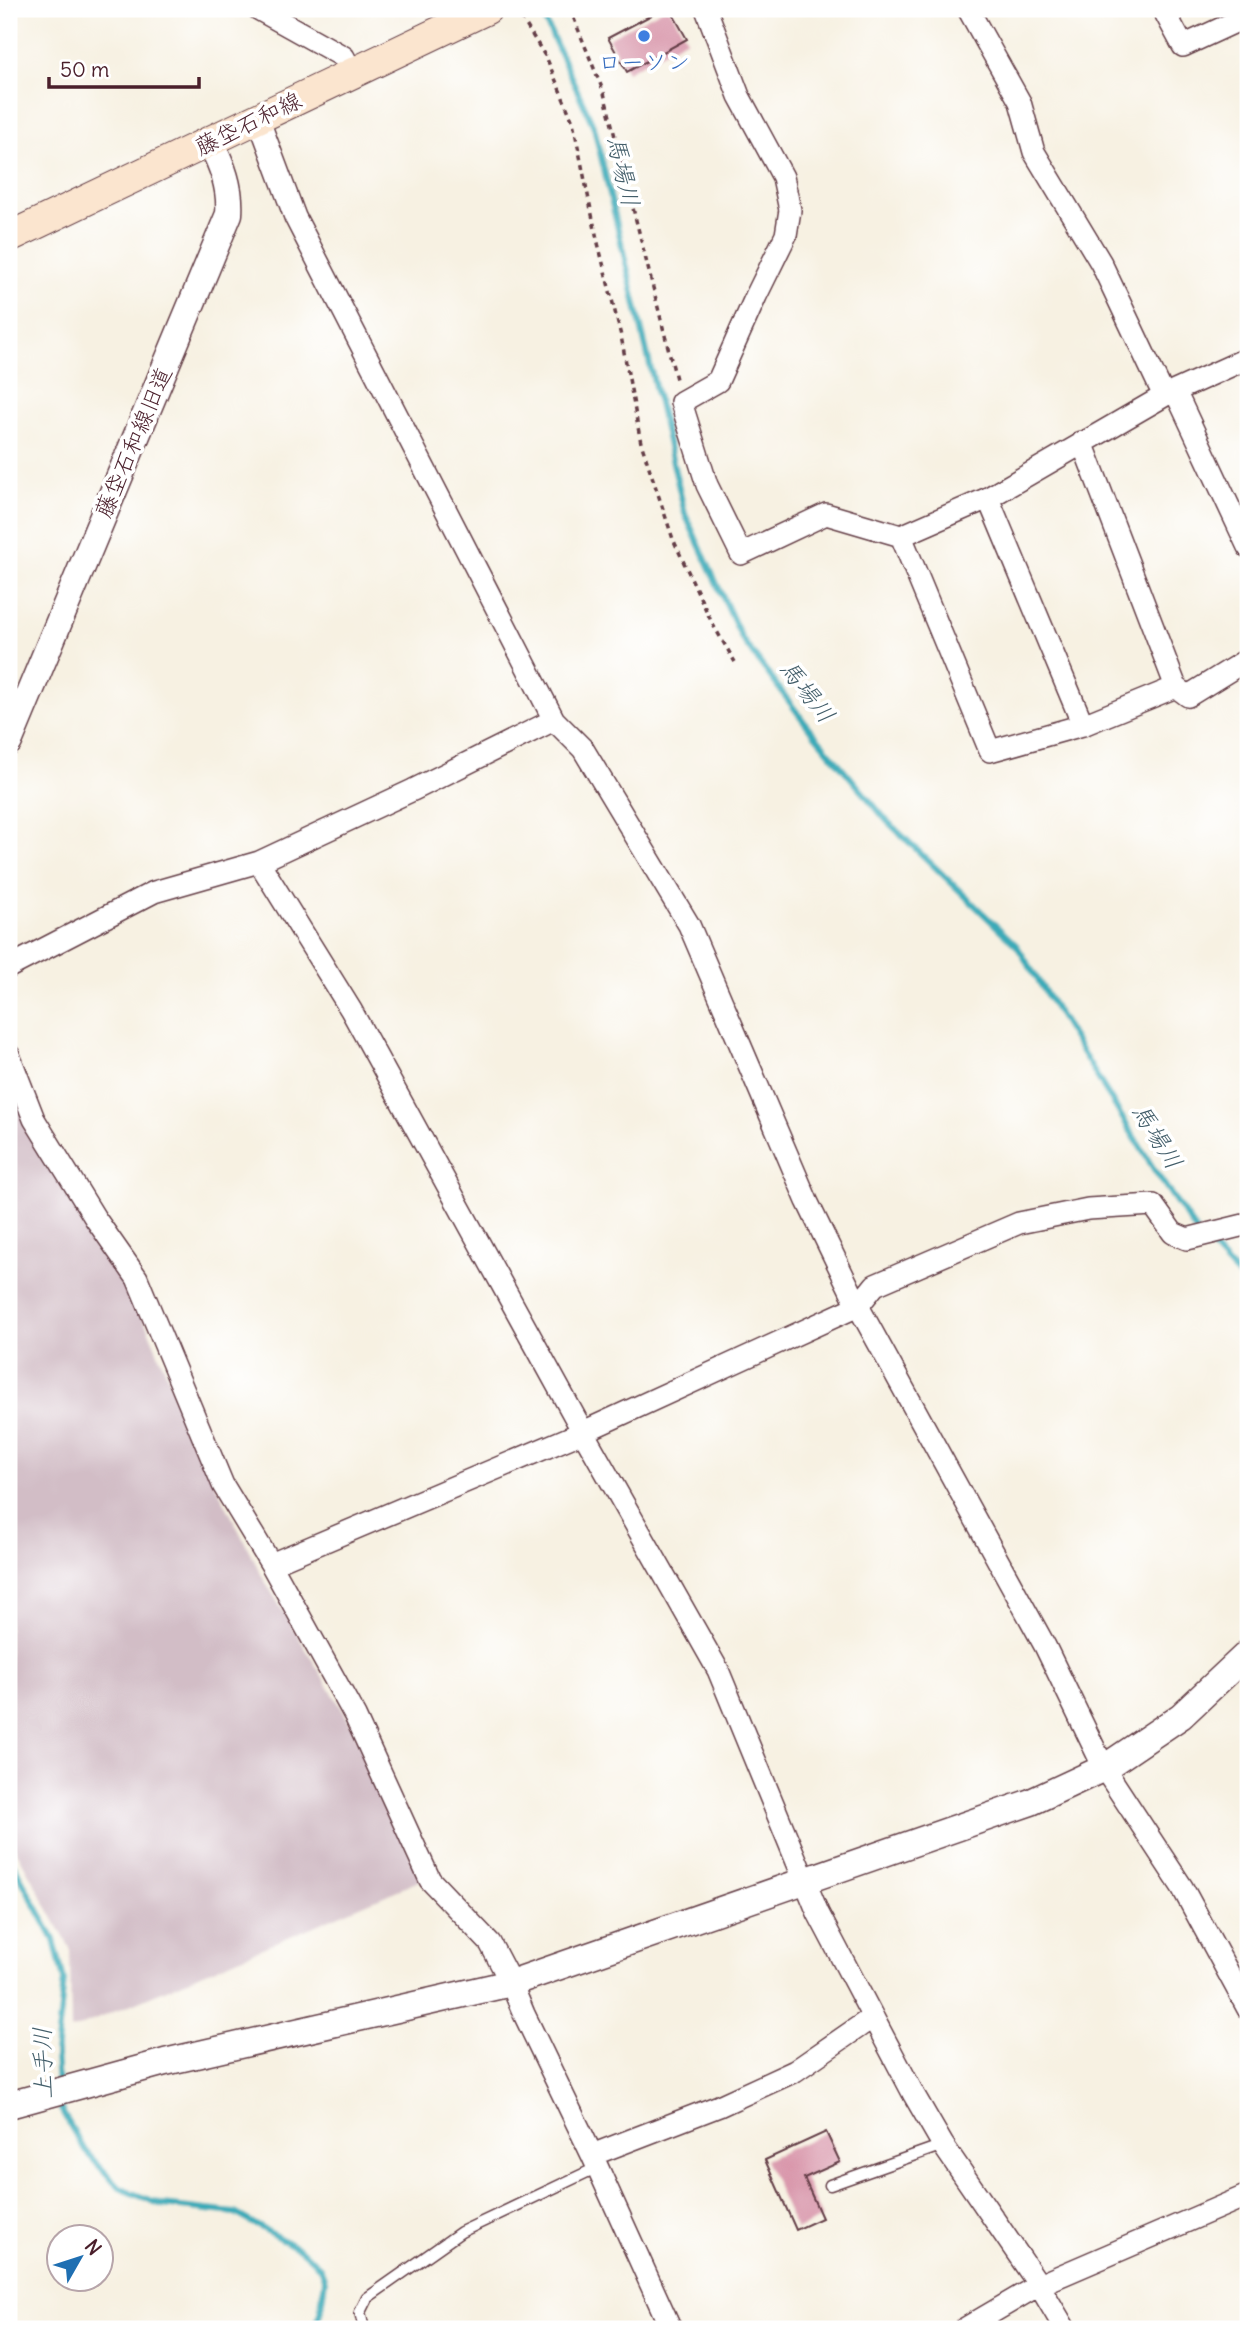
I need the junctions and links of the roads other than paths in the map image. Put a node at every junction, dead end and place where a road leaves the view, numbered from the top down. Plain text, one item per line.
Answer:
1 (258, 9) edge
2 (487, 9) edge
3 (706, 9) edge
4 (968, 9) edge
5 (1163, 9) edge
6 (1248, 16) edge
7 (352, 73) junction
8 (258, 118) junction
9 (210, 141) junction
10 (9, 237) edge
11 (1248, 358) edge
12 (1170, 393) junction
13 (1082, 442) junction
14 (988, 498) junction
15 (901, 536) junction
16 (1248, 547) edge
17 (1248, 659) edge
18 (1176, 687) junction
19 (554, 720) junction
20 (1083, 725) junction
21 (9, 742) edge
22 (259, 862) junction
23 (9, 967) edge
24 (9, 1055) edge
25 (1241, 1225) edge
26 (858, 1306) junction
27 (583, 1432) junction
28 (271, 1564) junction
29 (1248, 1653) edge
30 (1104, 1768) junction
31 (806, 1881) junction
32 (511, 1983) junction
33 (1248, 2009) edge
34 (873, 2017) junction
35 (9, 2105) edge
36 (943, 2145) junction
37 (595, 2161) junction
38 (830, 2185) dead end
39 (1248, 2195) edge
40 (1039, 2285) junction
41 (364, 2329) edge
42 (671, 2329) edge
43 (964, 2329) edge
44 (1065, 2329) edge

1 - 7 street
2 - 7 main road, 藤垈石和線
3 - 15 street
4 - 12 street
5 - 6 street
7 - 8 main road, 藤垈石和線
8 - 9 main road, 藤垈石和線
8 - 19 street
9 - 10 main road, 藤垈石和線
9 - 21 street, 藤垈石和線旧道
11 - 12 street
12 - 13 street
12 - 16 street
13 - 14 street
13 - 18 street
14 - 15 street
14 - 20 street
15 - 20 street
17 - 18 street
18 - 20 street
19 - 22 street
19 - 26 street
22 - 23 street
22 - 27 street
24 - 28 street
25 - 26 street
26 - 27 street
26 - 30 street
27 - 28 street
27 - 31 street
28 - 32 street
29 - 30 street
30 - 31 street
30 - 33 street
31 - 32 street
31 - 34 street
32 - 35 street
32 - 37 street
34 - 36 street
34 - 37 street
36 - 38 lane
36 - 40 street
37 - 41 lane
37 - 42 street
39 - 40 street
40 - 43 street
40 - 44 street

